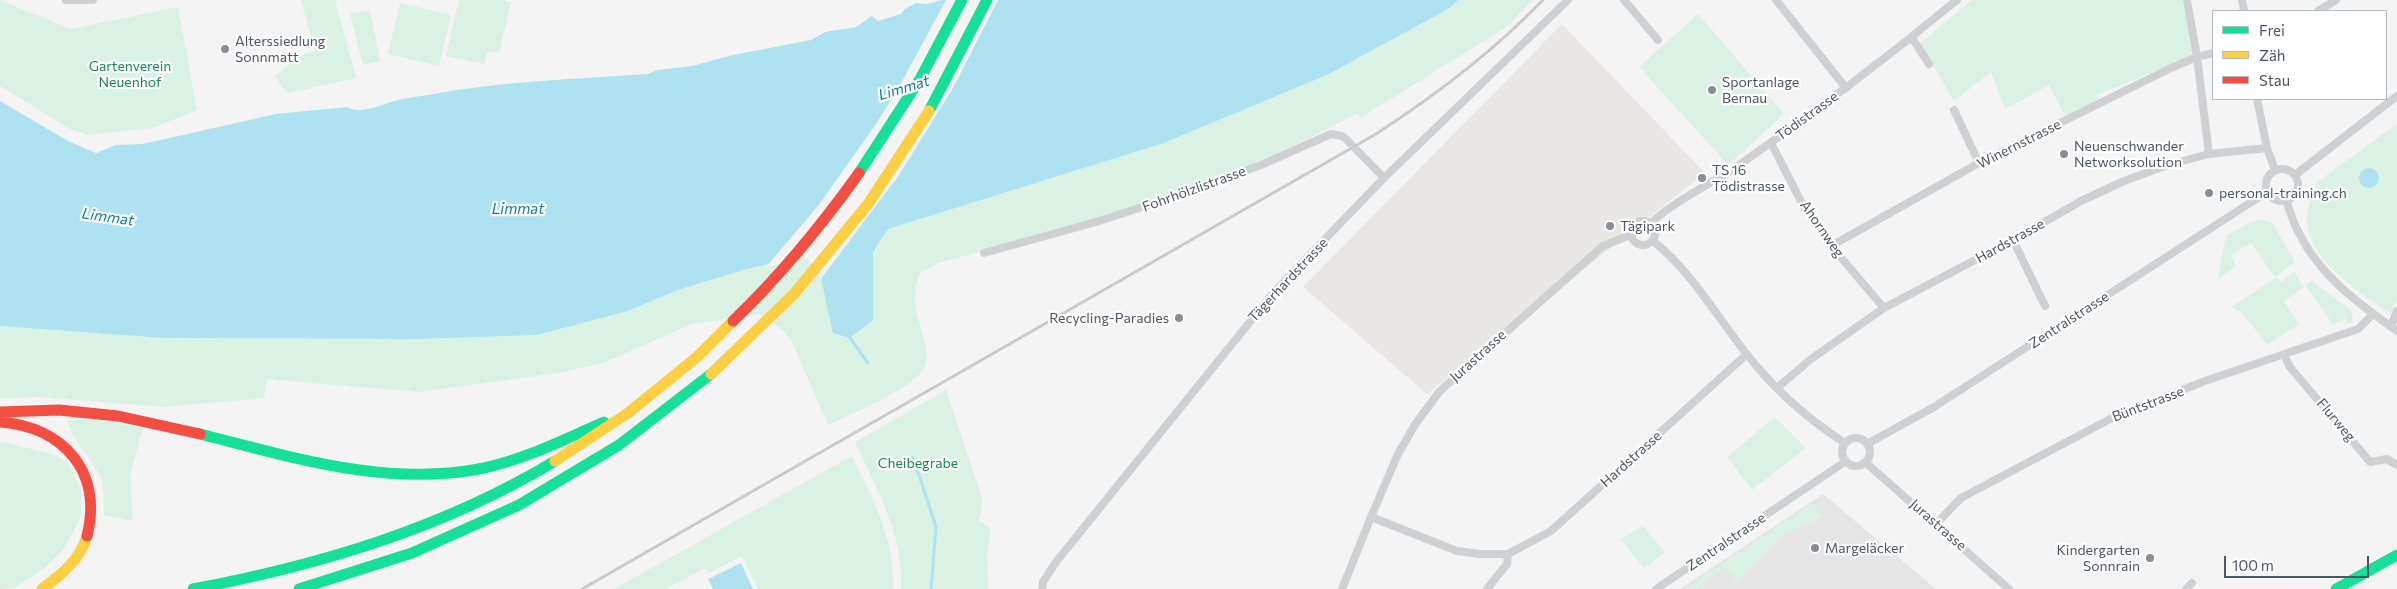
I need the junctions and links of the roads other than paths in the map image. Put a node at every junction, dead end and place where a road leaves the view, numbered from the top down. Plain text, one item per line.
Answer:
1 (66, 0) edge
2 (93, 0) edge
3 (962, 0) edge
4 (987, 0) edge
5 (1568, 0) edge
6 (1624, 0) edge
7 (1776, 0) edge
8 (1957, 0) edge
9 (2187, 0) edge
10 (2335, 0) edge
11 (2320, 10) edge
12 (1912, 38) junction
13 (1658, 40) dead end
14 (2212, 53) edge
15 (2197, 57) junction
16 (1929, 64) dead end
17 (1846, 88) junction
18 (2397, 96) edge
19 (2256, 100) edge
20 (1954, 110) dead end
21 (1771, 143) junction
22 (2267, 148) junction
23 (2209, 154) junction
24 (1979, 163) junction
25 (2275, 170) junction
26 (2295, 175) junction
27 (1384, 178) junction
28 (2267, 192) junction
29 (2286, 200) junction
30 (1651, 224) junction
31 (1630, 235) junction
32 (2013, 240) junction
33 (1652, 241) junction
34 (1831, 246) junction
35 (984, 253) dead end
36 (2044, 306) dead end
37 (1884, 308) junction
38 (2397, 311) edge
39 (2372, 314) junction
40 (2394, 329) edge
41 (1747, 354) junction
42 (2284, 355) junction
43 (1777, 388) junction
44 (631, 411) junction
45 (0, 412) edge
46 (0, 422) edge
47 (1845, 443) junction
48 (1867, 444) junction
49 (1846, 461) junction
50 (1865, 462) junction
51 (2397, 465) edge
52 (1371, 517) junction
53 (1936, 523) junction
54 (1508, 554) junction
55 (2397, 555) edge
56 (42, 589) edge
57 (193, 589) edge
58 (300, 589) edge
59 (1042, 589) edge
60 (1342, 589) edge
61 (1487, 589) edge
62 (1656, 589) edge
63 (2009, 589) edge
64 (2336, 589) edge

1 - 2 street
3 - 44 main road
4 - 58 main road
5 - 27 street, Tägerhardstrasse
6 - 13 street
7 - 17 street
8 - 12 street, Tödistrasse
9 - 15 street
10 - 11 street
12 - 16 street
12 - 17 street, Tödistrasse
14 - 15 street, Winernstrasse
15 - 23 street
15 - 24 street, Winernstrasse
17 - 21 street, Tödistrasse
18 - 26 street
19 - 22 street
20 - 24 street
21 - 30 street, Tödistrasse
21 - 34 street, Ahornweg
22 - 23 street, Hardstrasse
22 - 25 street
23 - 32 street, Hardstrasse
24 - 34 street, Winernstrasse
25 - 26 street
25 - 28 street
26 - 29 street
27 - 35 street, Fohrhölzlistrasse
27 - 59 street, Tägerhardstrasse
28 - 29 street
28 - 48 street, Zentralstrasse
29 - 39 street
30 - 31 street
30 - 33 street
31 - 33 street
31 - 52 street, Jurastrasse
32 - 36 street
32 - 37 street, Hardstrasse
33 - 41 street
34 - 37 street, Ahornweg
37 - 43 street, Hardstrasse
38 - 40 street
39 - 40 street
39 - 42 street, Büntstrasse
41 - 43 street
41 - 54 street, Hardstrasse
42 - 51 street, Flurweg
42 - 53 street, Büntstrasse
43 - 47 street
44 - 45 main road
44 - 57 main road
46 - 56 main road
47 - 48 street
47 - 49 street
48 - 50 street
49 - 50 street
49 - 62 street, Zentralstrasse
50 - 53 street, Jurastrasse
52 - 54 street, Hardstrasse
52 - 60 street
53 - 63 street, Jurastrasse
54 - 61 street
55 - 64 main road

